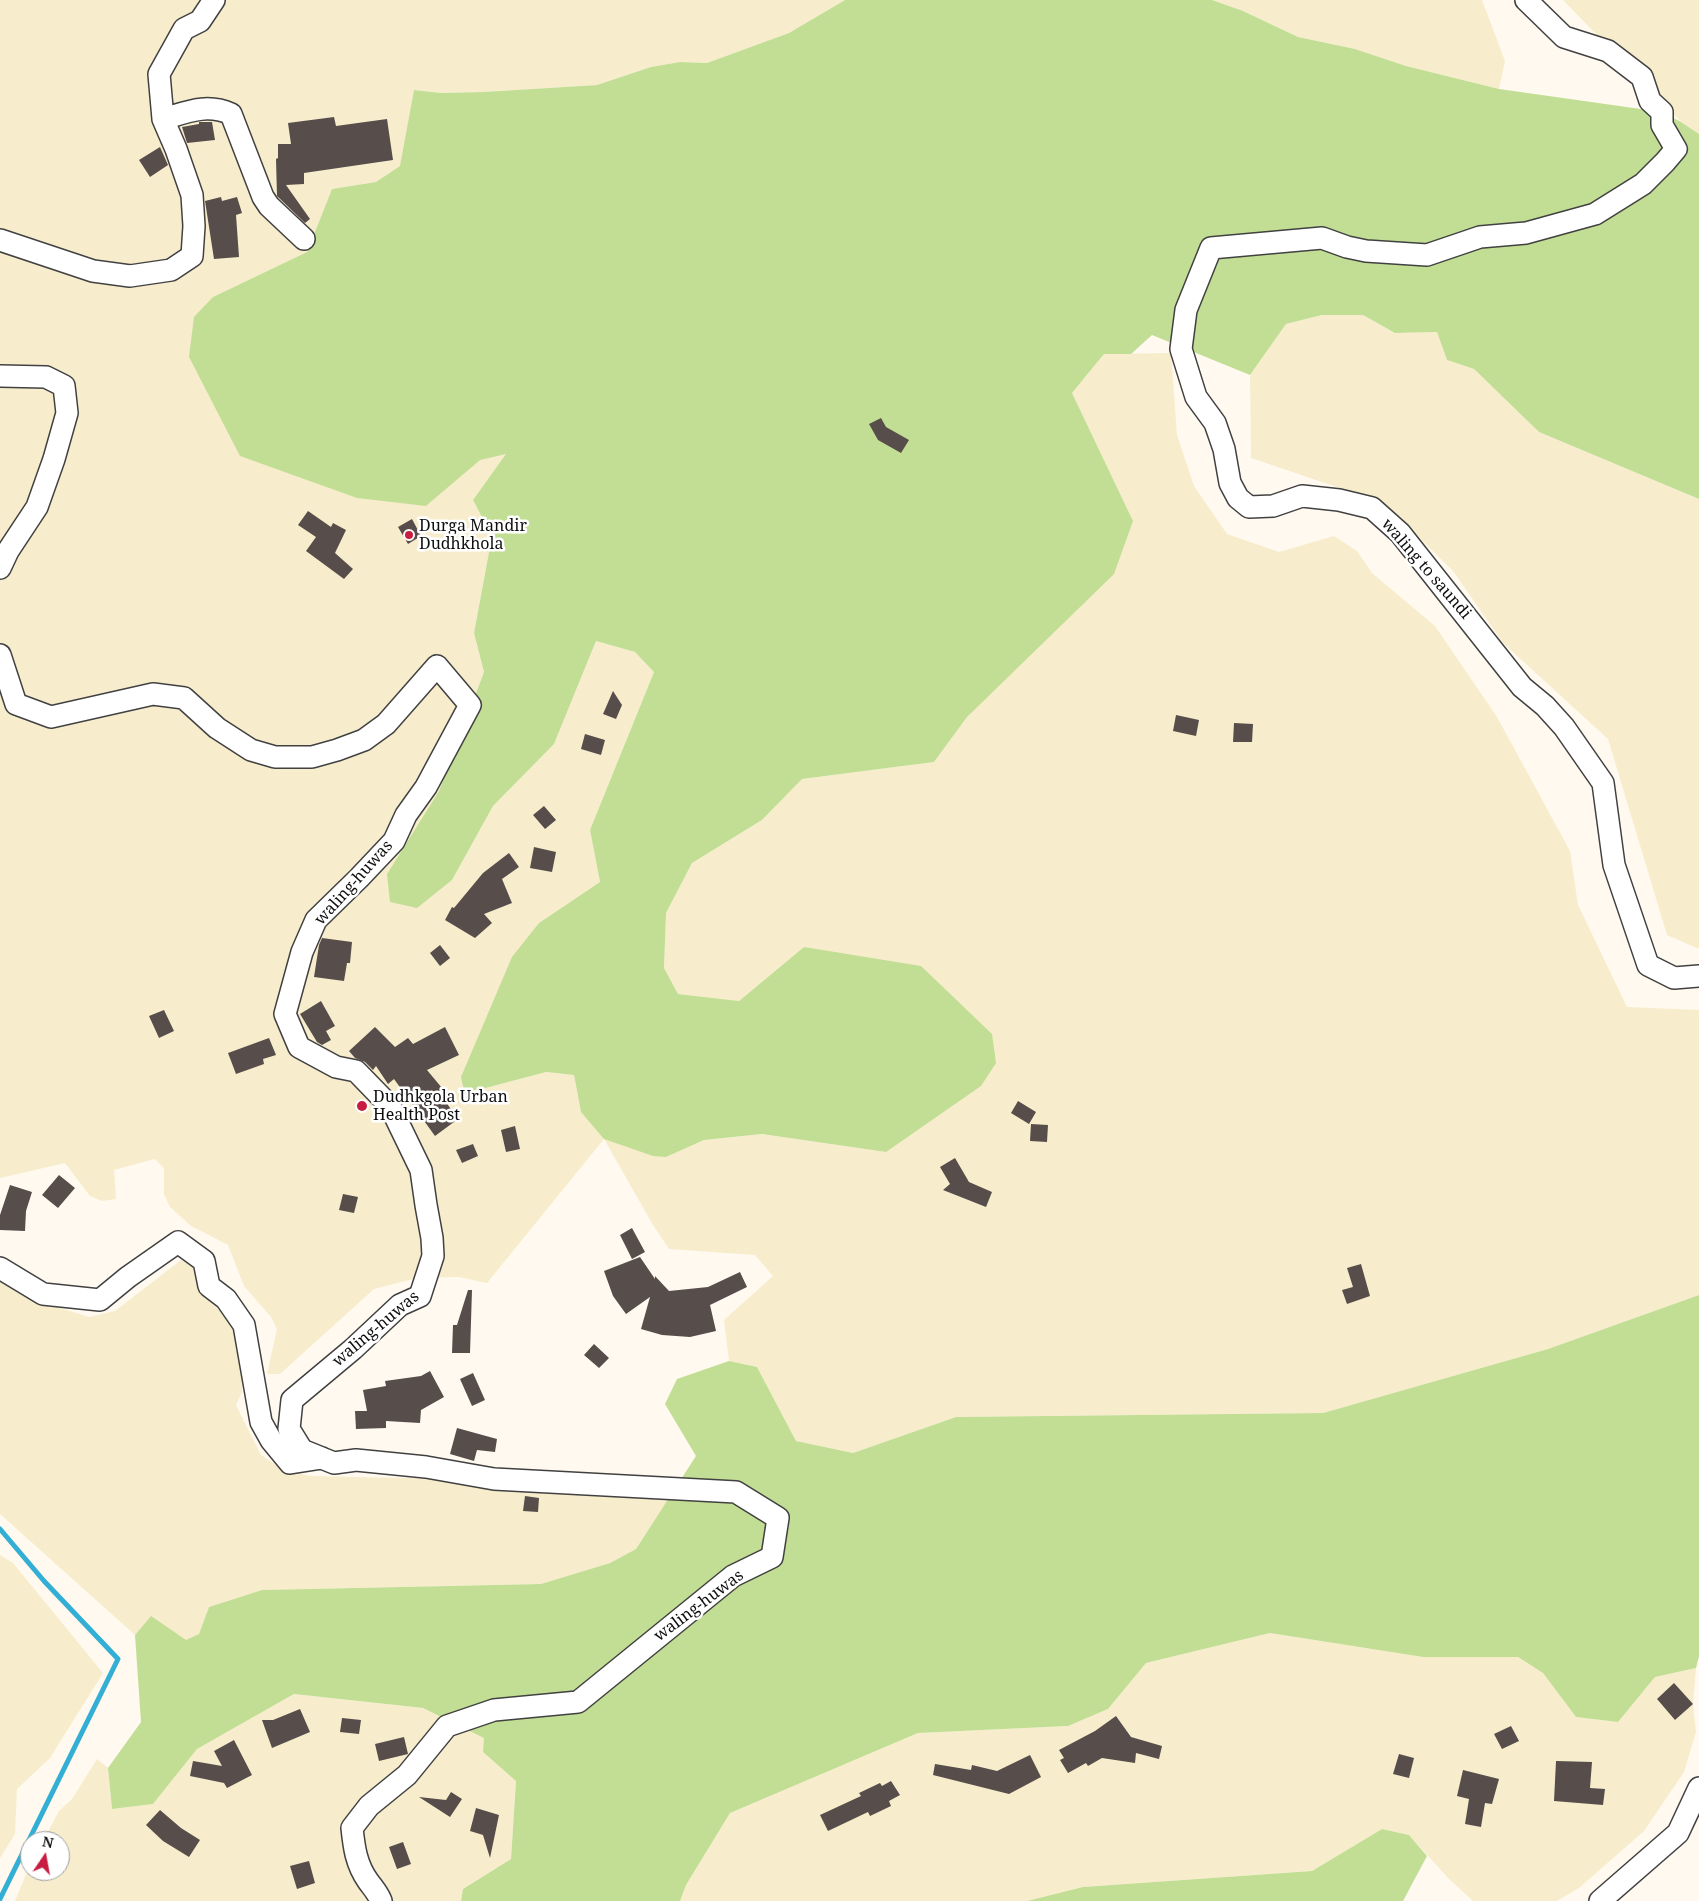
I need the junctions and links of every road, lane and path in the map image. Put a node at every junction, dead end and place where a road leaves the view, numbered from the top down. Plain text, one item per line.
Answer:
1 (214, 0) edge
2 (1526, 0) edge
3 (163, 119) junction
4 (304, 239) dead end
5 (0, 240) edge
6 (0, 376) edge
7 (0, 568) edge
8 (0, 655) edge
9 (1699, 976) edge
10 (0, 1268) edge
11 (322, 1458) junction
12 (1699, 1788) edge
13 (381, 1901) edge
14 (1600, 1901) edge

1 - 3 street
2 - 9 street, waling to saundi
3 - 4 street
3 - 5 street
6 - 7 street
8 - 11 street, waling-huwas
10 - 11 street
11 - 13 street, waling-huwas
12 - 14 street

